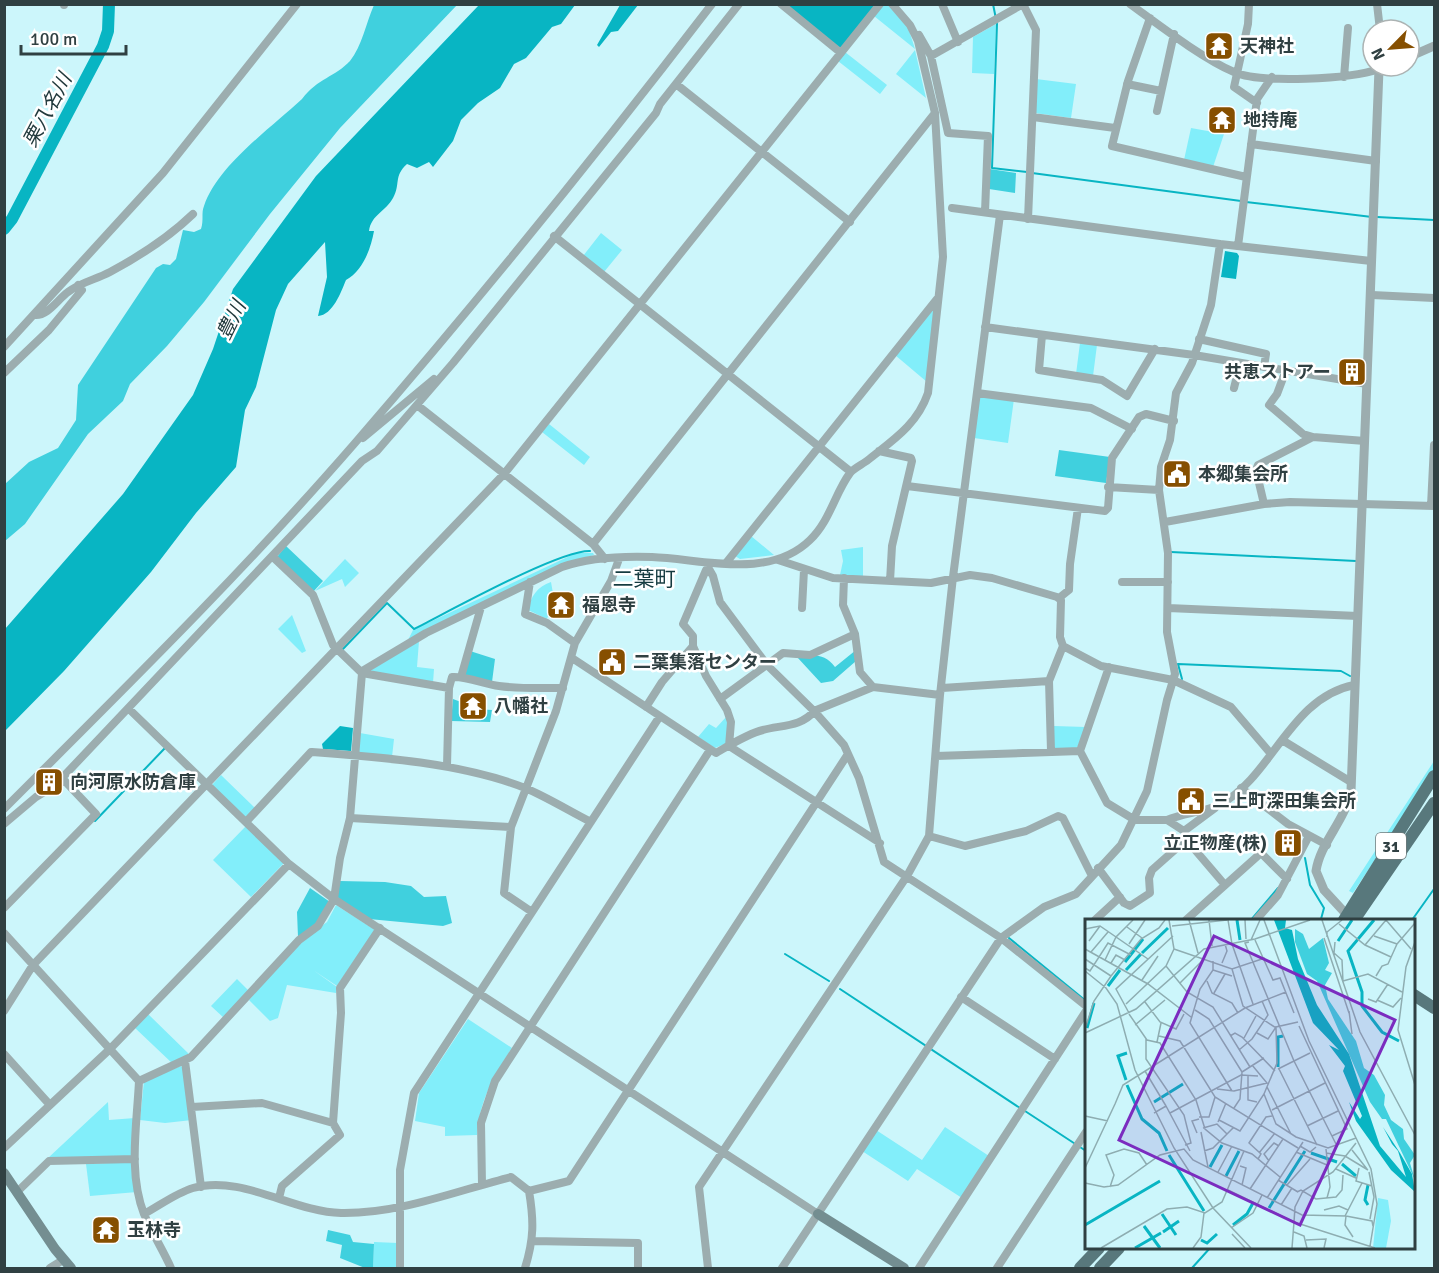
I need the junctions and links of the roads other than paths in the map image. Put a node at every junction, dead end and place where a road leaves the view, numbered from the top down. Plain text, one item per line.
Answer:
1 (297, 4) edge
2 (712, 4) edge
3 (739, 4) edge
4 (781, 4) edge
5 (880, 4) edge
6 (892, 4) edge
7 (942, 4) edge
8 (1023, 4) edge
9 (1130, 4) edge
10 (1249, 4) edge
11 (1150, 18) junction
12 (910, 25) junction
13 (1348, 28) dead end
14 (1174, 34) junction
15 (958, 42) junction
16 (841, 53) junction
17 (931, 56) junction
18 (1361, 73) edge
19 (1236, 74) junction
20 (1272, 77) junction
21 (1344, 77) junction
22 (1381, 78) edge
23 (676, 84) junction
24 (1127, 84) junction
25 (1161, 91) junction
26 (1257, 103) junction
27 (1157, 111) dead end
28 (935, 113) junction
29 (1033, 117) junction
30 (1115, 128) junction
31 (1251, 144) junction
32 (762, 152) junction
33 (1376, 161) junction
34 (1246, 177) junction
35 (952, 208) dead end
36 (985, 212) junction
37 (193, 214) dead end
38 (1000, 215) junction
39 (1028, 219) junction
40 (850, 222) junction
41 (554, 236) junction
42 (1220, 244) junction
43 (1238, 246) junction
44 (1371, 261) junction
45 (78, 285) junction
46 (1372, 295) junction
47 (938, 297) junction
48 (1434, 298) edge
49 (640, 305) junction
50 (35, 315) junction
51 (985, 327) junction
52 (1042, 335) junction
53 (1199, 339) junction
54 (5, 346) edge
55 (1155, 350) junction
56 (1194, 355) junction
57 (1240, 364) junction
58 (1264, 368) junction
59 (1286, 370) junction
60 (445, 371) junction
61 (4, 374) edge
62 (728, 375) junction
63 (1367, 384) junction
64 (1234, 388) dead end
65 (976, 393) junction
66 (417, 405) junction
67 (1174, 421) junction
68 (1132, 429) junction
69 (1313, 437) junction
70 (1365, 441) junction
71 (355, 443) junction
72 (1434, 445) edge
73 (819, 447) junction
74 (879, 451) junction
75 (851, 472) junction
76 (504, 474) junction
77 (907, 486) junction
78 (1108, 487) junction
79 (1159, 490) junction
80 (963, 493) junction
81 (1264, 504) junction
82 (1363, 506) junction
83 (1433, 506) edge
84 (1078, 508) junction
85 (1165, 522) junction
86 (593, 544) junction
87 (273, 557) junction
88 (605, 559) junction
89 (619, 559) junction
90 (778, 560) junction
91 (726, 562) junction
92 (804, 570) junction
93 (953, 577) junction
94 (844, 578) junction
95 (890, 581) junction
96 (530, 582) junction
97 (1122, 582) dead end
98 (1168, 582) junction
99 (1059, 598) junction
100 (481, 606) junction
101 (802, 608) dead end
102 (1168, 608) junction
103 (1358, 616) junction
104 (855, 634) junction
105 (575, 643) junction
106 (693, 646) junction
107 (1063, 646) junction
108 (336, 650) junction
109 (572, 658) junction
110 (767, 665) junction
111 (1109, 667) junction
112 (362, 673) junction
113 (461, 677) junction
114 (1173, 680) junction
115 (1049, 681) junction
116 (1354, 685) junction
117 (873, 687) junction
118 (449, 688) junction
119 (563, 688) junction
120 (941, 691) junction
121 (720, 699) junction
122 (646, 707) junction
123 (129, 709) junction
124 (814, 711) junction
125 (660, 716) junction
126 (1282, 740) junction
127 (729, 746) junction
128 (710, 750) junction
129 (1080, 751) junction
130 (1051, 752) junction
131 (1271, 753) junction
132 (848, 754) junction
133 (355, 755) junction
134 (936, 756) junction
135 (447, 766) junction
136 (1434, 777) edge
137 (62, 781) junction
138 (1351, 782) junction
139 (207, 785) junction
140 (1241, 788) junction
141 (526, 789) junction
142 (816, 802) junction
143 (1434, 803) edge
144 (1221, 804) junction
145 (4, 809) edge
146 (350, 818) junction
147 (1135, 820) junction
148 (1167, 820) junction
149 (246, 822) junction
150 (591, 822) junction
151 (4, 824) edge
152 (511, 827) junction
153 (1184, 831) junction
154 (929, 836) junction
155 (1309, 836) junction
156 (1187, 839) junction
157 (880, 843) junction
158 (1327, 845) junction
159 (289, 864) junction
160 (1095, 871) junction
161 (907, 876) junction
162 (1287, 879) junction
163 (1225, 885) junction
164 (1120, 897) junction
165 (334, 899) junction
166 (4, 908) edge
167 (532, 912) junction
168 (1097, 919) edge
169 (1188, 919) edge
170 (1258, 919) edge
171 (1349, 919) edge
172 (380, 928) junction
173 (4, 933) edge
174 (1001, 938) junction
175 (33, 965) junction
176 (480, 992) junction
177 (1415, 996) edge
178 (961, 997) junction
179 (1085, 1005) edge
180 (1434, 1008) edge
181 (4, 1011) edge
182 (1085, 1013) edge
183 (531, 1025) junction
184 (110, 1049) junction
185 (4, 1054) edge
186 (1055, 1059) junction
187 (185, 1061) junction
188 (140, 1081) junction
189 (628, 1090) junction
190 (50, 1105) junction
191 (192, 1107) junction
192 (333, 1123) junction
193 (1085, 1134) edge
194 (4, 1148) edge
195 (723, 1152) junction
196 (135, 1160) junction
197 (4, 1173) edge
198 (482, 1185) junction
199 (201, 1187) junction
200 (529, 1191) junction
201 (17, 1192) junction
202 (279, 1198) junction
203 (401, 1206) junction
204 (144, 1214) junction
205 (818, 1214) junction
206 (533, 1241) junction
207 (1098, 1249) edge
208 (1118, 1249) edge
209 (67, 1264) edge
210 (50, 1269) edge
211 (171, 1269) edge
212 (400, 1269) edge
213 (525, 1269) edge
214 (638, 1269) edge
215 (708, 1269) edge
216 (782, 1269) edge
217 (904, 1269) edge
218 (919, 1269) edge
219 (997, 1269) edge
220 (1080, 1269) edge
221 (1100, 1269) edge

1 - 50 street
2 - 71 street
3 - 23 street
4 - 16 street
5 - 16 street
6 - 12 street
7 - 15 street
8 - 15 street
8 - 29 street
9 - 11 street
10 - 19 street
11 - 14 street
11 - 24 street
12 - 17 street
12 - 28 street
13 - 21 street
14 - 19 street
14 - 25 street
15 - 17 street
16 - 32 street
17 - 36 street
18 - 21 street
19 - 20 street
19 - 26 street
20 - 21 street
20 - 26 street
22 - 33 street
23 - 32 street
23 - 41 street
24 - 25 street
24 - 30 street
25 - 27 street
26 - 31 street
28 - 40 street
28 - 47 street
29 - 30 street
29 - 39 street
30 - 34 street
31 - 33 street
31 - 34 street
32 - 40 street
32 - 49 street
33 - 44 street
34 - 43 street
35 - 36 street
36 - 38 street
37 - 45 street
38 - 39 street
38 - 51 street
39 - 42 street
40 - 62 street
41 - 49 street
41 - 60 street
42 - 43 street
42 - 53 street
43 - 44 street
44 - 46 street
45 - 50 street
45 - 61 street
46 - 48 street
46 - 63 street
47 - 73 street
47 - 74 street
49 - 62 street
49 - 76 street
50 - 54 street
51 - 52 street
51 - 65 street
52 - 55 street
52 - 55 street
53 - 56 street
53 - 58 street
55 - 56 street
56 - 57 street
56 - 67 street
57 - 58 street
57 - 64 street
58 - 59 street
59 - 63 street
59 - 69 street
60 - 66 street
60 - 71 street
62 - 73 street
62 - 86 street
63 - 70 street
65 - 68 street
65 - 80 street
66 - 76 street
66 - 87 street
67 - 68 street
67 - 79 street
68 - 78 street
69 - 70 street
69 - 81 street
70 - 82 street
71 - 145 street
72 - 83 street
73 - 75 street
73 - 91 street
74 - 75 street
74 - 77 street
75 - 90 street
76 - 86 street
76 - 108 street
77 - 80 street
77 - 95 street
78 - 79 street
78 - 84 street
79 - 85 street
80 - 84 street
80 - 93 street
81 - 82 street
81 - 85 street
82 - 83 street
82 - 103 street
84 - 99 street
85 - 98 street
86 - 88 street
87 - 108 street
87 - 123 street
88 - 89 street
88 - 96 street
89 - 91 street
89 - 105 street
90 - 91 street
90 - 92 street
92 - 94 street
92 - 101 street
93 - 95 street
93 - 99 street
93 - 120 street
94 - 95 street
94 - 104 street
96 - 100 street
96 - 105 street
97 - 98 street
98 - 102 street
99 - 107 street
100 - 112 street
100 - 113 street
102 - 103 street
102 - 114 street
103 - 116 street
104 - 110 street
104 - 117 street
105 - 109 street
106 - 110 street
106 - 121 street
106 - 122 street
107 - 111 street
107 - 115 street
108 - 112 street
108 - 139 street
109 - 119 street
109 - 122 street
110 - 121 street
110 - 124 street
111 - 114 street
111 - 129 street
112 - 118 street
112 - 133 street
113 - 118 street
113 - 119 street
114 - 131 street
114 - 147 street
115 - 120 street
115 - 130 street
116 - 126 street
116 - 138 street
117 - 120 street
117 - 124 street
118 - 135 street
119 - 141 street
120 - 134 street
121 - 127 street
122 - 125 street
123 - 137 street
123 - 139 street
124 - 127 street
124 - 132 street
125 - 128 street
125 - 150 street
126 - 131 street
126 - 138 street
127 - 128 street
127 - 142 street
128 - 183 street
129 - 130 street
129 - 147 street
130 - 134 street
131 - 140 street
132 - 142 street
132 - 157 street
133 - 135 street
133 - 146 street
133 - 149 street
134 - 154 street
135 - 141 street
136 - 171 main road, 31
137 - 151 street
137 - 166 street
138 - 158 street
139 - 149 street
139 - 175 street
140 - 144 street
140 - 155 street
141 - 150 street
141 - 152 street
142 - 157 street
142 - 189 street
143 - 171 main road, 31
144 - 148 street
144 - 153 street
146 - 152 street
146 - 165 street
147 - 148 street
147 - 160 street
148 - 153 street
149 - 159 street
150 - 167 street
152 - 167 street
153 - 156 street
154 - 160 street
154 - 161 street
155 - 158 street
155 - 162 street
156 - 163 street
156 - 164 street
157 - 161 street
158 - 171 street
159 - 165 street
159 - 184 street
160 - 164 street
160 - 174 street
161 - 174 street
161 - 195 street
162 - 163 street
162 - 170 street
163 - 169 street
164 - 168 street
165 - 172 street
165 - 187 street
167 - 176 street
172 - 176 street
172 - 192 street
173 - 175 street
174 - 178 street
174 - 179 street
175 - 181 street
175 - 184 street
176 - 183 street
176 - 203 street
177 - 180 main road
178 - 186 street
178 - 205 street
182 - 186 street
183 - 189 street
183 - 198 street
184 - 188 street
184 - 190 street
185 - 190 street
186 - 218 street
187 - 188 street
187 - 191 street
188 - 196 street
189 - 195 street
189 - 200 street
190 - 194 street
191 - 192 street
191 - 199 street
192 - 202 street
193 - 219 street
195 - 205 street
195 - 215 street
196 - 201 street
196 - 204 street
197 - 201 main road
198 - 200 street
198 - 203 street
199 - 202 street
199 - 204 street
200 - 206 street
201 - 209 main road
202 - 203 street
203 - 212 street
204 - 211 street
205 - 216 street
205 - 217 main road
206 - 213 street
206 - 214 street
207 - 220 main road
208 - 221 main road
209 - 210 street

